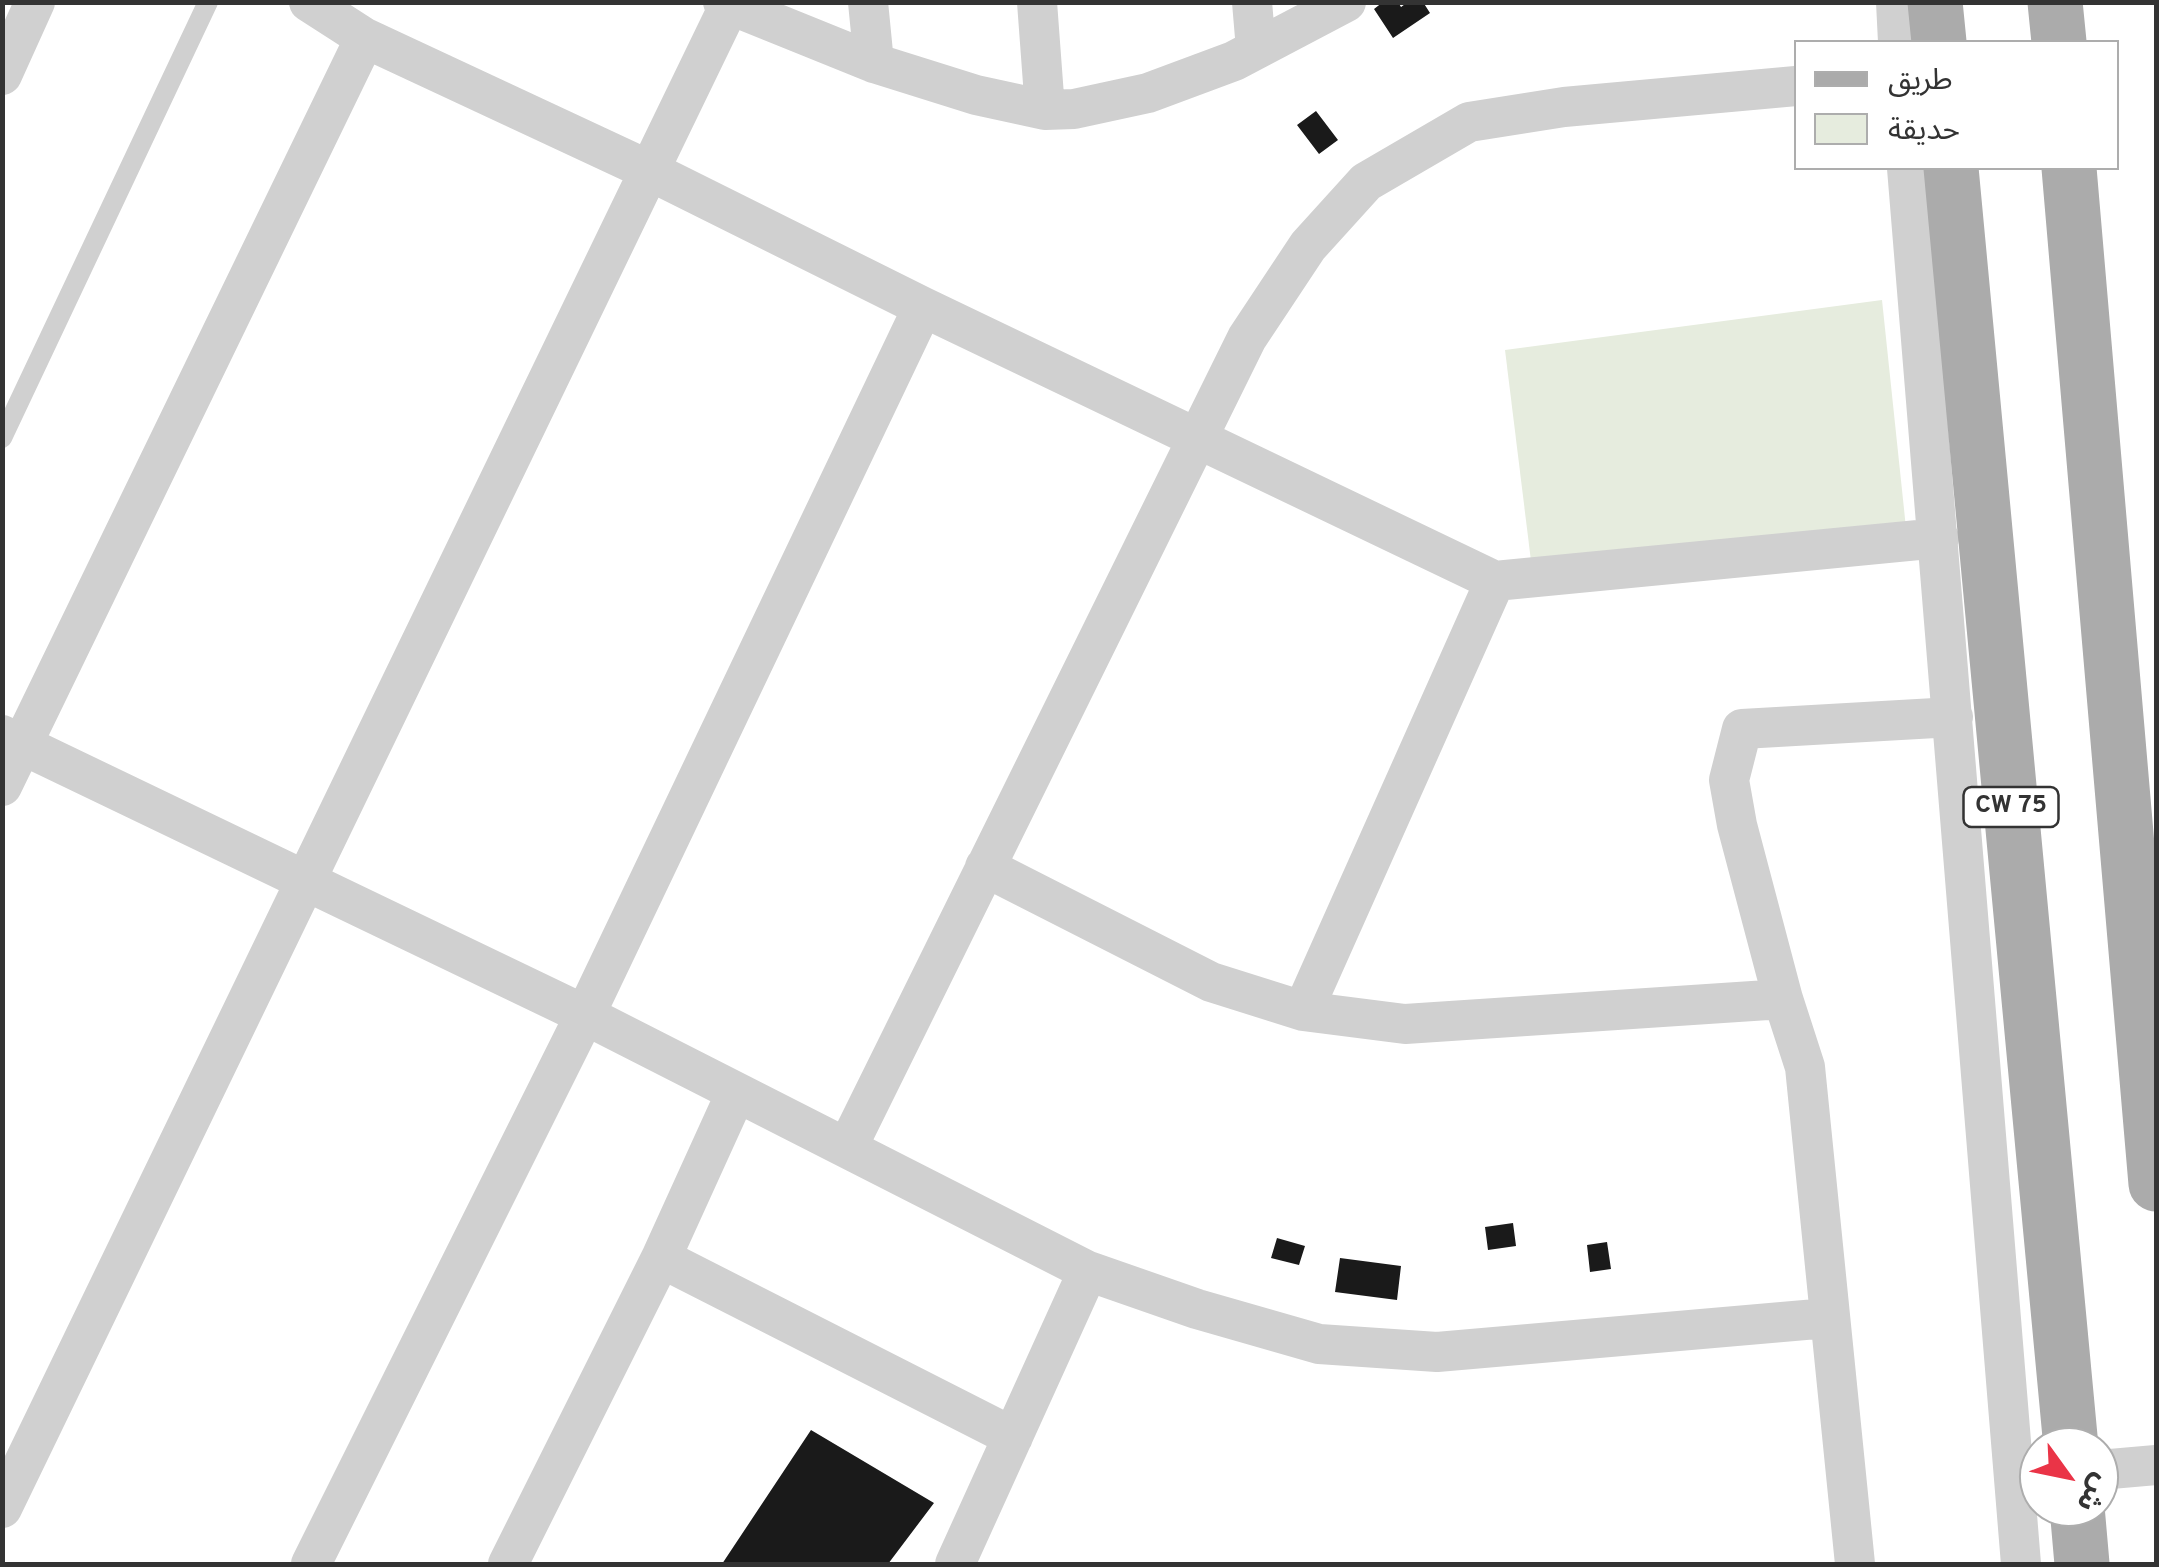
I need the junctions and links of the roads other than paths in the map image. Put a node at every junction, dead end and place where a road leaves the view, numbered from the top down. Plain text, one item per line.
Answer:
1 (35, 2) edge
2 (208, 2) edge
3 (310, 2) edge
4 (868, 2) edge
5 (1037, 2) edge
6 (1252, 2) edge
7 (1346, 2) edge
8 (1896, 2) edge
9 (1934, 2) edge
10 (2055, 2) edge
11 (726, 4) edge
12 (366, 38) junction
13 (1898, 40) edge
14 (1939, 40) edge
15 (2059, 40) edge
16 (1256, 49) junction
17 (874, 63) junction
18 (2, 75) edge
19 (1794, 86) edge
20 (1045, 110) junction
21 (648, 170) junction
22 (1907, 170) edge
23 (1951, 170) edge
24 (2070, 170) edge
25 (923, 308) junction
26 (1196, 437) junction
27 (2, 438) edge
28 (1938, 538) junction
29 (1496, 580) junction
30 (1953, 717) junction
31 (12, 740) edge
32 (2, 786) edge
33 (985, 868) junction
34 (304, 880) junction
35 (1783, 999) junction
36 (1303, 1011) junction
37 (586, 1015) junction
38 (736, 1093) junction
39 (848, 1146) junction
40 (2156, 1184) edge
41 (661, 1258) junction
42 (1088, 1270) junction
43 (1828, 1318) junction
44 (2069, 1427) edge
45 (1013, 1437) junction
46 (2156, 1466) edge
47 (2119, 1469) edge
48 (2, 1508) edge
49 (2079, 1527) edge
50 (311, 1564) edge
51 (510, 1564) edge
52 (955, 1564) edge
53 (1855, 1564) edge
54 (2020, 1564) edge
55 (2082, 1564) edge

1 - 18 street
2 - 27 lane
3 - 12 street
4 - 17 street
5 - 20 street
6 - 16 street
7 - 16 street
8 - 13 street
9 - 14 main road
10 - 15 main road
11 - 17 street
11 - 21 street
12 - 21 street
12 - 31 street
16 - 20 street
17 - 20 street
19 - 26 street
21 - 25 street
21 - 34 street
22 - 28 street
23 - 44 main road, CW 75
24 - 40 main road
25 - 26 street
25 - 37 street
26 - 29 street
26 - 33 street
28 - 29 street
28 - 30 street
29 - 36 street
30 - 35 street
30 - 54 street
31 - 32 street
31 - 34 street
33 - 36 street
33 - 39 street
34 - 37 street
34 - 48 street
35 - 36 street
35 - 43 street
37 - 38 street
37 - 50 street
38 - 39 street
38 - 41 street
39 - 42 street
41 - 45 street
41 - 51 street
42 - 43 street
42 - 45 street
43 - 53 street
45 - 52 street
46 - 47 street
49 - 55 main road

